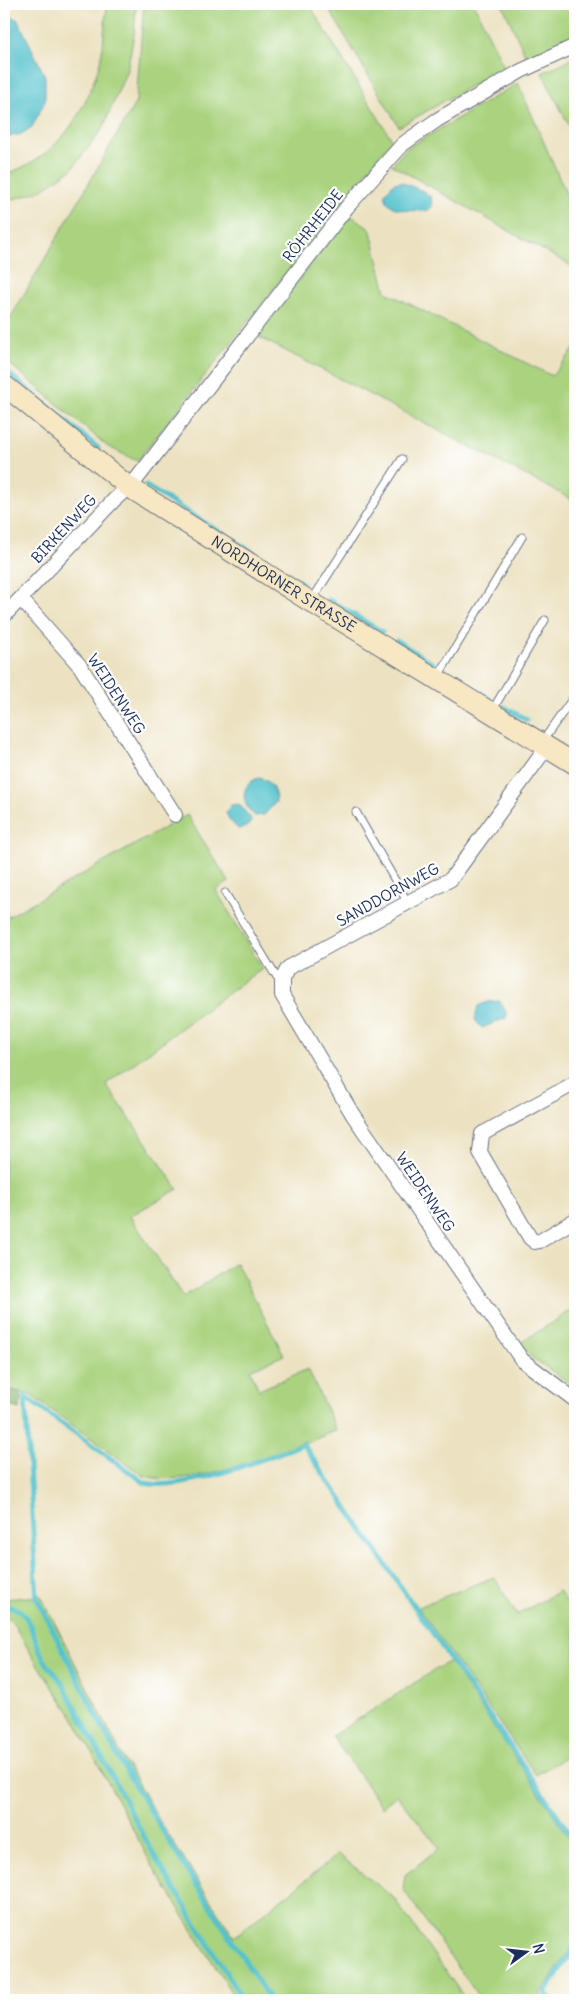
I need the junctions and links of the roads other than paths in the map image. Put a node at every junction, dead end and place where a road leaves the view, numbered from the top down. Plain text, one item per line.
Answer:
1 (575, 46) edge
2 (4, 385) edge
3 (402, 459) dead end
4 (129, 487) junction
5 (522, 537) dead end
6 (21, 599) junction
7 (311, 602) junction
8 (4, 616) edge
9 (545, 620) dead end
10 (437, 679) junction
11 (575, 695) edge
12 (492, 712) junction
13 (544, 745) junction
14 (575, 764) edge
15 (356, 812) dead end
16 (175, 815) dead end
17 (225, 893) dead end
18 (408, 903) junction
19 (282, 980) junction
20 (575, 1083) edge
21 (575, 1220) edge
22 (575, 1400) edge

1 - 4 street, RÖHRHEIDE
2 - 4 street, NORDHORNER STRASSE
3 - 7 lane
4 - 6 street, BIRKENWEG
4 - 7 street, NORDHORNER STRASSE
5 - 10 lane
6 - 8 street, BIRKENWEG
6 - 16 street, WEIDENWEG
7 - 10 street, NORDHORNER STRASSE
9 - 12 lane
10 - 12 street, NORDHORNER STRASSE
11 - 13 lane
12 - 13 street, NORDHORNER STRASSE
13 - 14 street, NORDHORNER STRASSE
13 - 18 street, SANDDORNWEG
15 - 18 lane
17 - 19 lane
18 - 19 street, SANDDORNWEG
19 - 22 street, WEIDENWEG
20 - 21 street

